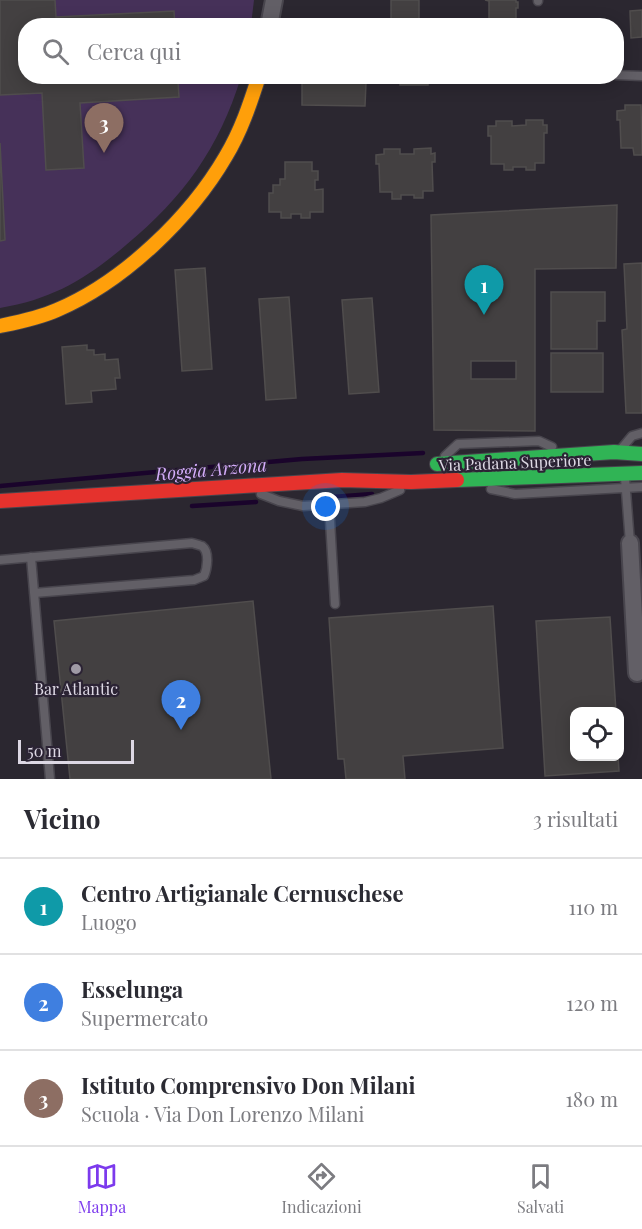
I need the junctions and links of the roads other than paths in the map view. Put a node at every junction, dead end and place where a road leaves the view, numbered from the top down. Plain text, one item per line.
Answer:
1 (274, 0) edge
2 (271, 18) edge
3 (624, 75) edge
4 (642, 76) edge
5 (256, 84) edge
6 (0, 326) edge
7 (642, 433) edge
8 (620, 452) junction
9 (572, 454) junction
10 (642, 454) edge
11 (452, 462) junction
12 (591, 463) dead end
13 (437, 464) junction
14 (611, 465) dead end
15 (414, 472) junction
16 (642, 473) edge
17 (625, 481) junction
18 (244, 486) junction
19 (642, 487) edge
20 (0, 501) edge
21 (329, 504) junction
22 (630, 543) joint
23 (31, 557) junction
24 (0, 560) edge
25 (34, 593) junction
26 (335, 604) dead end
27 (638, 673) dead end
28 (50, 779) edge

1 - 2 street
3 - 4 lane
5 - 6 main road
7 - 8 lane
8 - 9 main road, Via Padana Superiore
8 - 10 main road, Via Padana Superiore
9 - 11 main road, Via Padana Superiore
9 - 13 lane
11 - 12 lane, Via Padana Superiore
11 - 13 main road, Via Padana Superiore
13 - 15 main road, Via Padana Superiore
14 - 17 lane, Via Padana Superiore
15 - 17 main road, Via Padana Superiore
15 - 18 main road, Via Padana Superiore
15 - 21 lane
16 - 17 main road
17 - 19 lane
17 - 22 lane
18 - 20 main road, Via Padana Superiore
18 - 21 lane
21 - 26 lane
22 - 27 street
23 - 24 lane
23 - 25 lane
23 - 25 lane
25 - 28 lane

